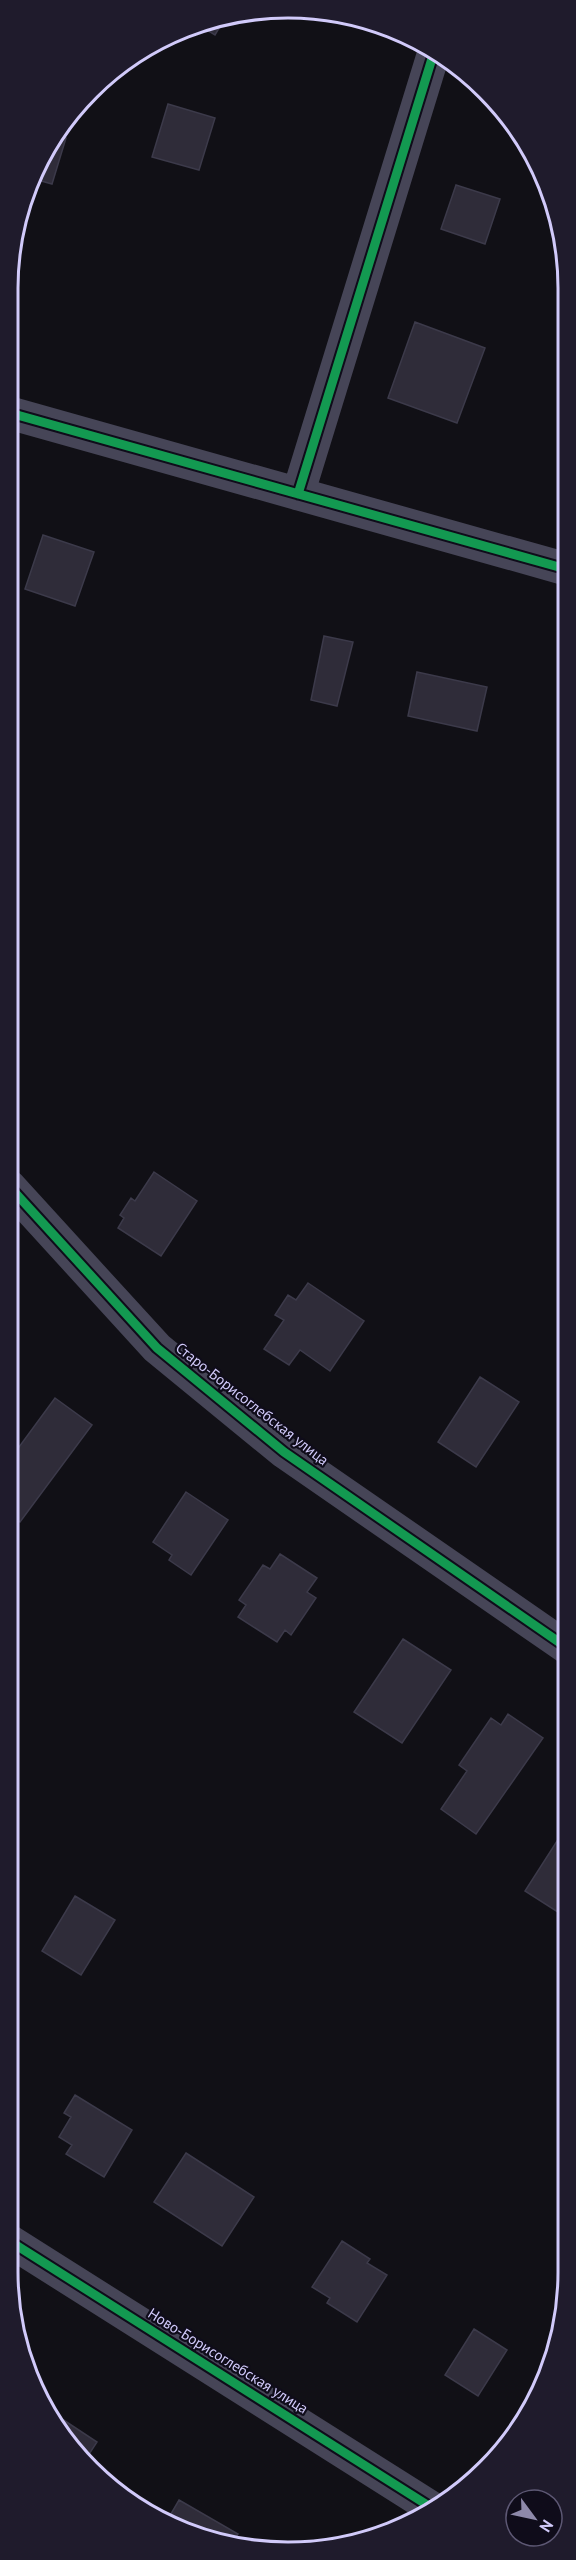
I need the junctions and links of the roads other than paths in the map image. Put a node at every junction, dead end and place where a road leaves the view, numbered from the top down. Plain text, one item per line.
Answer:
1 (432, 60) edge
2 (18, 415) edge
3 (298, 494) junction
4 (558, 567) edge
5 (18, 1196) edge
6 (558, 1641) edge
7 (18, 2246) edge
8 (426, 2504) edge

1 - 3 street
2 - 3 street
3 - 4 street
5 - 6 street, Старо-Борисоглебская улица
7 - 8 street, Ново-Борисоглебская улица

